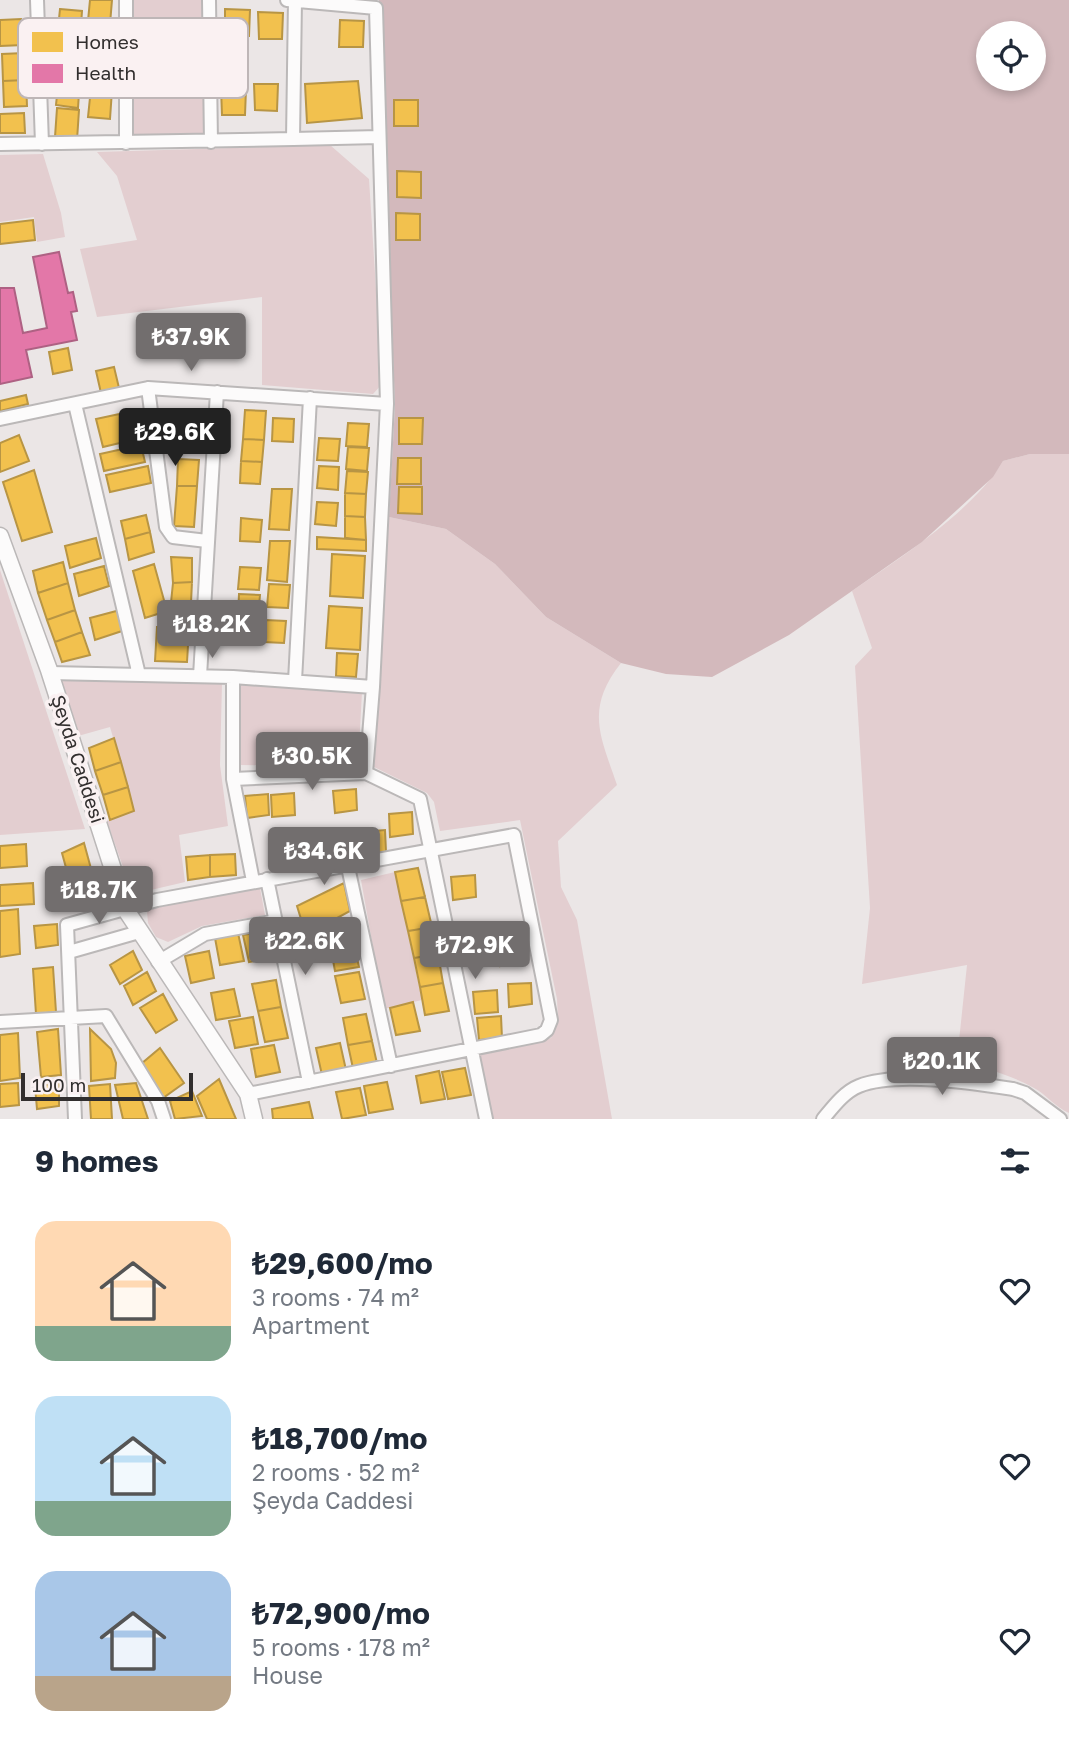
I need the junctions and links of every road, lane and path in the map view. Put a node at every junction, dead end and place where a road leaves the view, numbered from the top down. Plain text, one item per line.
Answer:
1 (37, 0) edge
2 (126, 0) edge
3 (209, 0) edge
4 (287, 0) edge
5 (295, 0) edge
6 (376, 4) edge
7 (38, 18) edge
8 (126, 18) edge
9 (209, 18) edge
10 (40, 98) edge
11 (127, 98) edge
12 (210, 98) edge
13 (379, 137) junction
14 (293, 139) junction
15 (211, 142) junction
16 (127, 143) junction
17 (0, 144) edge
18 (42, 144) junction
19 (148, 388) junction
20 (217, 392) junction
21 (310, 398) junction
22 (75, 404) junction
23 (387, 404) junction
24 (0, 419) edge
25 (0, 536) edge
26 (207, 541) junction
27 (50, 673) junction
28 (139, 675) junction
29 (200, 676) junction
30 (233, 677) junction
31 (295, 681) junction
32 (373, 687) junction
33 (366, 773) junction
34 (233, 779) junction
35 (432, 850) junction
36 (348, 867) junction
37 (267, 879) junction
38 (253, 881) junction
39 (126, 910) junction
40 (276, 921) junction
41 (139, 932) junction
42 (69, 952) junction
43 (158, 962) junction
44 (71, 1017) junction
45 (0, 1022) edge
46 (472, 1051) junction
47 (391, 1066) junction
48 (309, 1082) junction
49 (248, 1094) junction
50 (75, 1119) edge
51 (164, 1119) edge
52 (254, 1119) edge
53 (486, 1119) edge
54 (823, 1119) edge
55 (1060, 1119) edge

1 - 7 street
2 - 8 street
3 - 9 street
4 - 5 street
5 - 6 street
5 - 14 street
6 - 13 street
10 - 18 street
11 - 16 street
12 - 15 street
13 - 14 street
13 - 23 street
14 - 15 street
15 - 16 street
16 - 18 street
17 - 18 street
19 - 20 street
19 - 22 street
19 - 26 street
20 - 21 street
20 - 26 street
21 - 23 street
21 - 31 street
22 - 24 street
22 - 28 street
23 - 32 street
25 - 27 main road, Şeyda Caddesi
26 - 29 street
27 - 28 street
27 - 39 main road, Şeyda Caddesi
28 - 29 street
29 - 30 street
30 - 31 street
30 - 34 street
31 - 32 street
32 - 33 street
33 - 34 street
33 - 35 street
34 - 38 street
35 - 36 street
35 - 46 street
35 - 46 street
36 - 37 street
36 - 47 street
37 - 38 street
37 - 40 street
38 - 39 street
39 - 41 main road, Şeyda Caddesi
39 - 42 street
40 - 43 street
40 - 48 street
41 - 42 street
41 - 43 main road, Şeyda Caddesi
42 - 44 street
43 - 49 main road, Şeyda Caddesi
44 - 45 street
44 - 50 street
44 - 51 street
46 - 47 street
46 - 53 street
47 - 48 street
48 - 49 street
49 - 52 main road, Şeyda Caddesi
54 - 55 street

